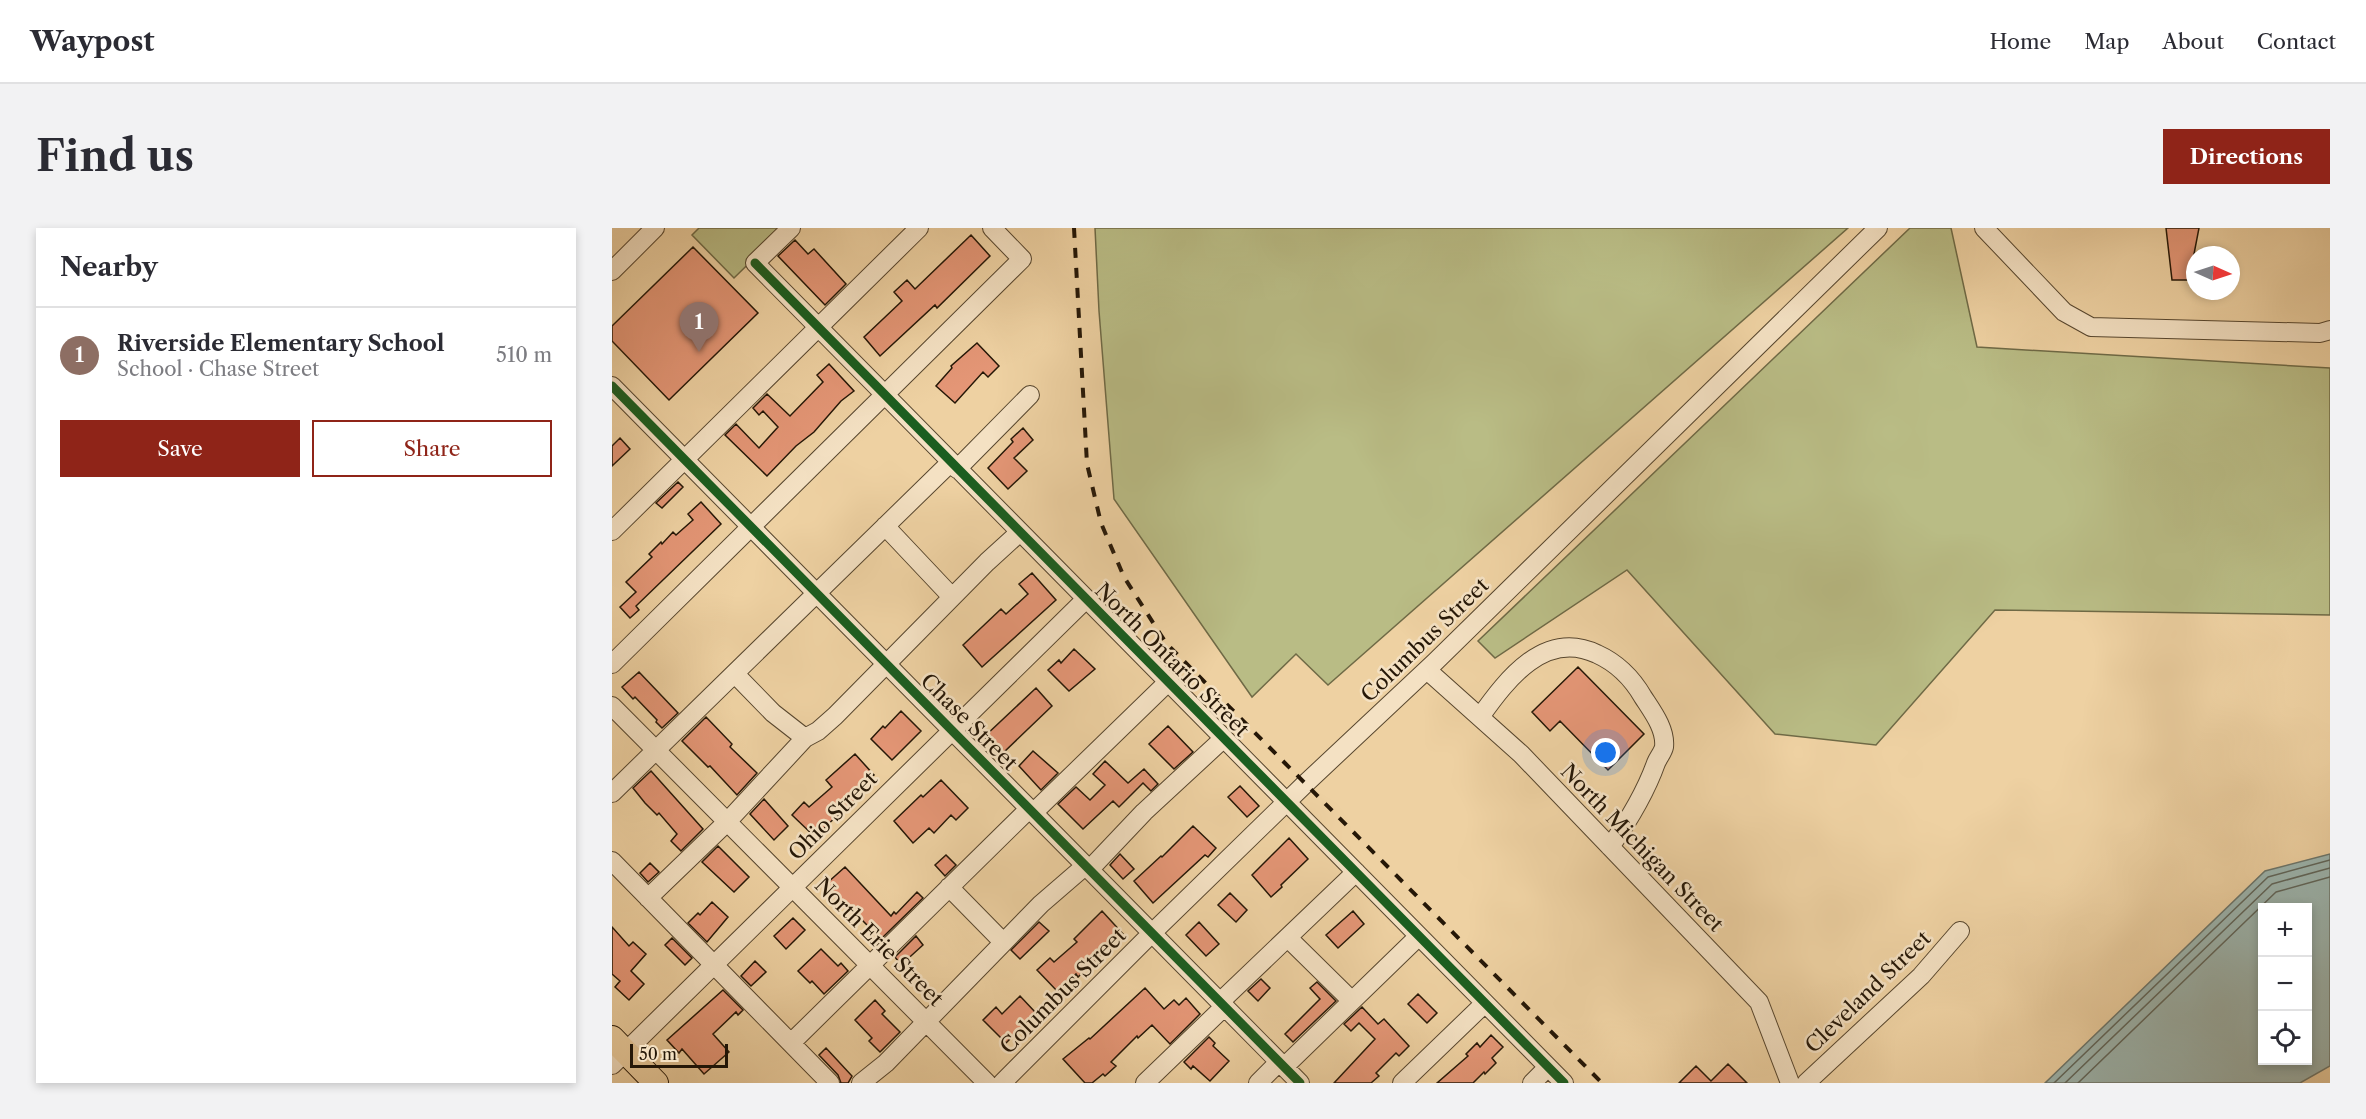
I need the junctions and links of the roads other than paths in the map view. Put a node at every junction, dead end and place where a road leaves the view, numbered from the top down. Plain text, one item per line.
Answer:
1 (655, 228) edge
2 (791, 228) edge
3 (920, 228) edge
4 (992, 228) edge
5 (1878, 228) edge
6 (1984, 228) edge
7 (612, 271) edge
8 (818, 328) junction
9 (2330, 330) edge
10 (614, 393) edge
11 (885, 395) junction
12 (1030, 395) dead end
13 (685, 460) junction
14 (954, 465) junction
15 (885, 526) junction
16 (751, 527) junction
17 (612, 531) edge
18 (1020, 532) junction
19 (817, 593) junction
20 (952, 597) junction
21 (1086, 599) junction
22 (612, 664) edge
23 (886, 664) junction
24 (1427, 670) junction
25 (735, 674) junction
26 (1168, 682) junction
27 (612, 706) edge
28 (1480, 717) junction
29 (952, 731) junction
30 (806, 738) junction
31 (1224, 738) junction
32 (656, 750) junction
33 (612, 794) edge
34 (1287, 802) junction
35 (1031, 811) junction
36 (728, 822) junction
37 (1610, 847) junction
38 (612, 861) edge
39 (1087, 868) junction
40 (1356, 872) junction
41 (950, 887) junction
42 (793, 888) junction
43 (648, 898) junction
44 (1960, 931) dead end
45 (1152, 933) junction
46 (1419, 936) junction
47 (1288, 938) junction
48 (1004, 942) junction
49 (714, 965) junction
50 (870, 965) junction
51 (1352, 1001) junction
52 (1485, 1003) junction
53 (1222, 1005) junction
54 (925, 1021) junction
55 (791, 1043) junction
56 (616, 1052) edge
57 (1282, 1065) junction
58 (1548, 1067) junction
59 (656, 1083) edge
60 (830, 1083) edge
61 (861, 1083) edge
62 (987, 1083) edge
63 (1002, 1083) edge
64 (1145, 1083) edge
65 (1258, 1083) edge
66 (1300, 1083) edge
67 (1402, 1083) edge
68 (1532, 1083) edge
69 (1564, 1083) edge
70 (1790, 1083) edge
71 (1806, 1083) edge

1 - 7 street
2 - 8 street, North Ontario Street
3 - 8 street
4 - 11 street
5 - 24 street, Columbus Street
6 - 9 street
8 - 11 street, North Ontario Street
8 - 13 street
10 - 13 street, Chase Street
11 - 14 street, North Ontario Street
11 - 16 street
12 - 14 street
13 - 16 street, Chase Street
13 - 17 street
14 - 15 street
14 - 18 street, North Ontario Street
15 - 19 street
15 - 20 street
16 - 19 street, Chase Street
16 - 22 street
18 - 20 street
18 - 21 street, North Ontario Street
19 - 23 street, Chase Street
19 - 25 street
20 - 23 street
21 - 26 street, North Ontario Street
21 - 29 street, Ohio Street
23 - 29 street, Chase Street
23 - 30 street
24 - 28 street, North Michigan Street
24 - 34 street, Columbus Street
25 - 30 street
25 - 32 street
26 - 31 street, North Ontario Street
26 - 35 street
27 - 32 street, North Erie Street
28 - 37 street, North Michigan Street
28 - 37 street
29 - 35 street, Chase Street
29 - 42 street, Ohio Street
30 - 36 street
31 - 34 street, North Ontario Street
31 - 39 street
32 - 33 street
32 - 36 street, North Erie Street
34 - 40 street, North Ontario Street
34 - 45 street, Columbus Street
35 - 39 street, Chase Street
35 - 41 street
36 - 42 street, North Erie Street
36 - 43 street
37 - 70 street, North Michigan Street
38 - 43 street
39 - 45 street, Chase Street
39 - 48 street
40 - 46 street, North Ontario Street
40 - 47 street
41 - 48 street
41 - 50 street
42 - 49 street, Ohio Street
42 - 50 street, North Erie Street
43 - 49 street
44 - 71 street, Cleveland Street
45 - 53 street, Chase Street
45 - 63 street, Columbus Street
46 - 51 street
46 - 52 street, North Ontario Street
47 - 51 street
47 - 53 street
48 - 54 street
49 - 55 street
49 - 56 street, Ohio Street
50 - 54 street, North Erie Street
50 - 55 street
51 - 57 street
52 - 58 street, North Ontario Street
52 - 67 street
53 - 57 street, Chase Street
53 - 64 street
54 - 61 street
54 - 62 street, North Erie Street
55 - 60 street
56 - 59 main road
57 - 65 street
57 - 66 street, Chase Street
58 - 68 street
58 - 69 street, North Ontario Street

